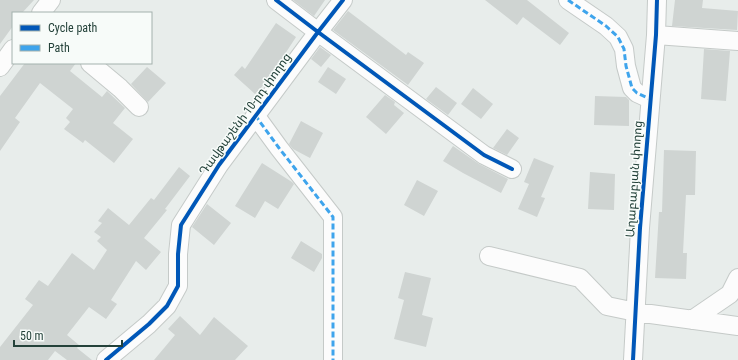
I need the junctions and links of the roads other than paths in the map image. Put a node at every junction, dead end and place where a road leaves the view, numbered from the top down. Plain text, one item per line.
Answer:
1 (51, 0) edge
2 (276, 0) edge
3 (343, 0) edge
4 (568, 0) edge
5 (657, 0) edge
6 (42, 12) edge
7 (318, 32) junction
8 (656, 35) junction
9 (738, 42) edge
10 (12, 50) edge
11 (91, 64) edge
12 (0, 66) edge
13 (650, 99) junction
14 (139, 107) dead end
15 (255, 115) junction
16 (512, 169) dead end
17 (489, 256) dead end
18 (738, 278) edge
19 (636, 312) junction
20 (692, 320) junction
21 (738, 326) edge
22 (106, 360) edge
23 (333, 360) edge
24 (634, 360) edge

1 - 6 street
2 - 7 street
3 - 7 street, Դավթաշենի 10-րդ փողոց
4 - 13 street
5 - 8 street, Աղաբաբյան փողոց
7 - 15 street, Դավթաշենի 10-րդ փողոց
7 - 16 street
8 - 9 street
8 - 13 street, Աղաբաբյան փողոց
10 - 12 street
11 - 14 street
13 - 19 street, Աղաբաբյան փողոց
15 - 22 street, Դավթաշենի 10-րդ փողոց
15 - 23 street
17 - 19 street
18 - 20 street
19 - 20 street
19 - 24 street, Աղաբաբյան փողոց
20 - 21 street

